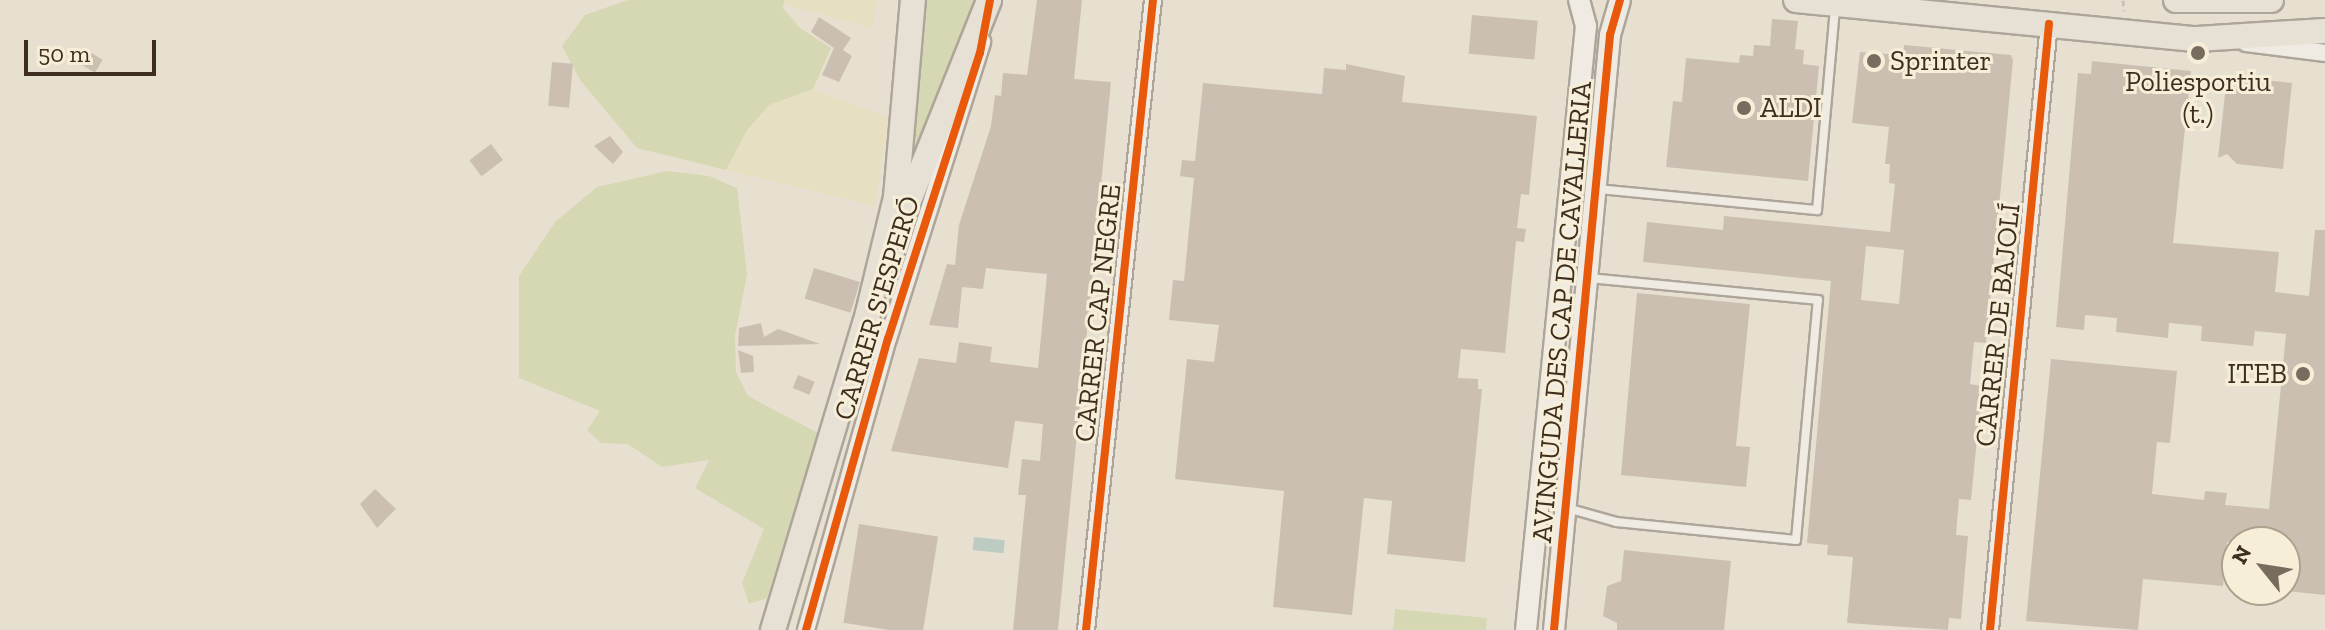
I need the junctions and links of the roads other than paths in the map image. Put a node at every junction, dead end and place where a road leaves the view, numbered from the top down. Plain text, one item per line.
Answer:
1 (904, 0) edge
2 (913, 0) edge
3 (989, 0) edge
4 (1153, 0) edge
5 (1579, 0) edge
6 (1620, 0) edge
7 (1796, 0) edge
8 (2176, 0) edge
9 (2271, 0) edge
10 (1835, 5) junction
11 (2049, 24) junction
12 (2325, 31) edge
13 (2213, 37) junction
14 (2325, 53) edge
15 (907, 59) junction
16 (1598, 189) junction
17 (1590, 277) junction
18 (868, 313) junction
19 (1566, 508) junction
20 (773, 630) edge
21 (806, 630) edge
22 (1086, 630) edge
23 (1526, 630) edge
24 (1554, 630) edge
25 (1990, 630) edge

1 - 15 main road
2 - 15 main road
3 - 18 main road
3 - 21 street, CARRER S'ESPERÓ
4 - 22 street, CARRER CAP NEGRE
5 - 23 street, AVINGUDA DES CAP DE CAVALLERIA
6 - 16 street, AVINGUDA DES CAP DE CAVALLERIA
7 - 10 main road
8 - 9 main road
10 - 11 main road
10 - 16 lane
11 - 13 main road
11 - 25 street, CARRER DE BAJOLÍ
12 - 13 main road
13 - 14 street
15 - 18 main road
16 - 17 street, AVINGUDA DES CAP DE CAVALLERIA
17 - 19 street, AVINGUDA DES CAP DE CAVALLERIA
17 - 19 lane
18 - 20 main road
19 - 24 street, AVINGUDA DES CAP DE CAVALLERIA

